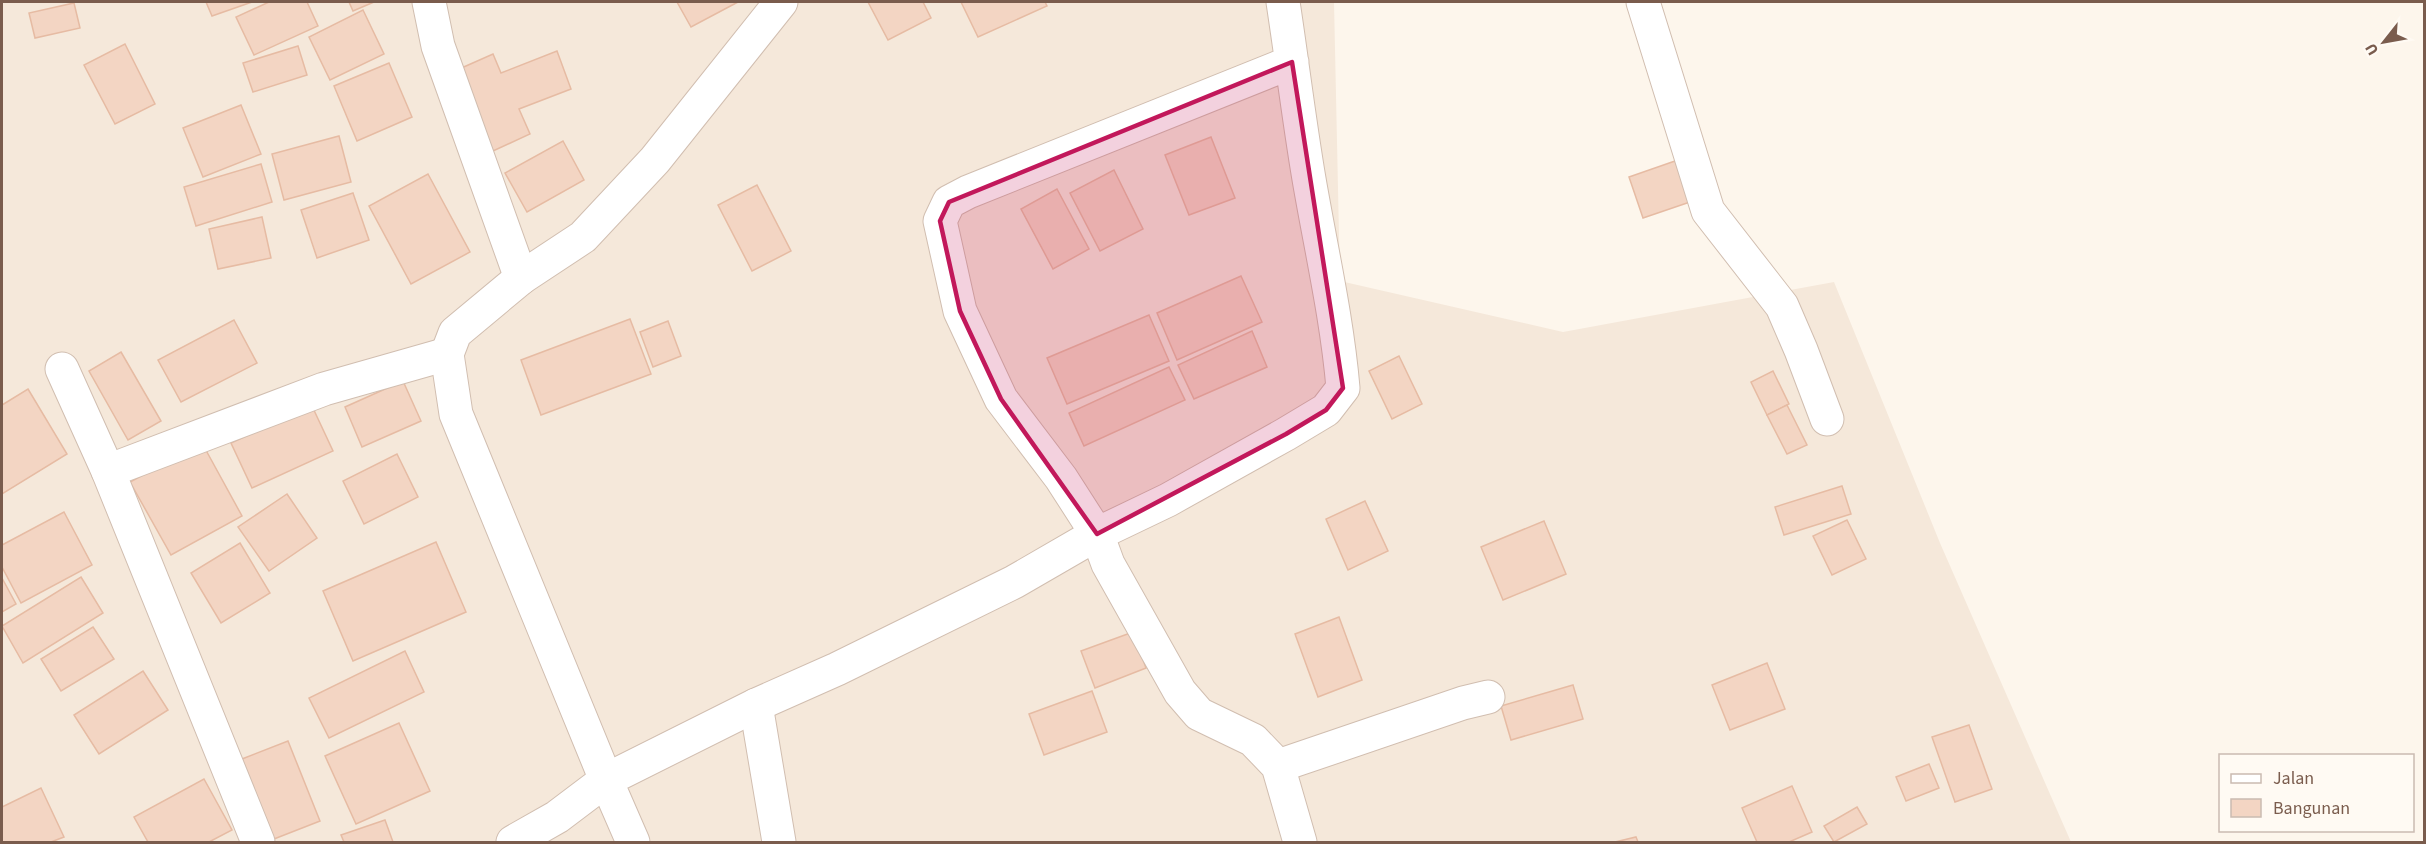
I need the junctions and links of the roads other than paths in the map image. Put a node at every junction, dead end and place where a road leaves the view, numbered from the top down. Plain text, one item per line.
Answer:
1 (429, 2) edge
2 (781, 2) edge
3 (1283, 2) edge
4 (1643, 2) edge
5 (1292, 62) junction
6 (521, 278) junction
7 (447, 354) junction
8 (62, 369) dead end
9 (1827, 419) dead end
10 (108, 471) junction
11 (1097, 534) junction
12 (1488, 697) dead end
13 (756, 705) junction
14 (1278, 766) junction
15 (606, 780) junction
16 (258, 843) edge
17 (513, 843) edge
18 (633, 843) edge
19 (779, 843) edge
20 (1299, 843) edge

1 - 6 street
2 - 6 street
3 - 5 street
4 - 9 street
5 - 11 street
5 - 11 street
6 - 7 street
7 - 10 street
7 - 15 street
8 - 10 street
10 - 16 street
11 - 13 street
11 - 14 street
12 - 14 street
13 - 15 street
13 - 19 street
14 - 20 street
15 - 17 street
15 - 18 street

